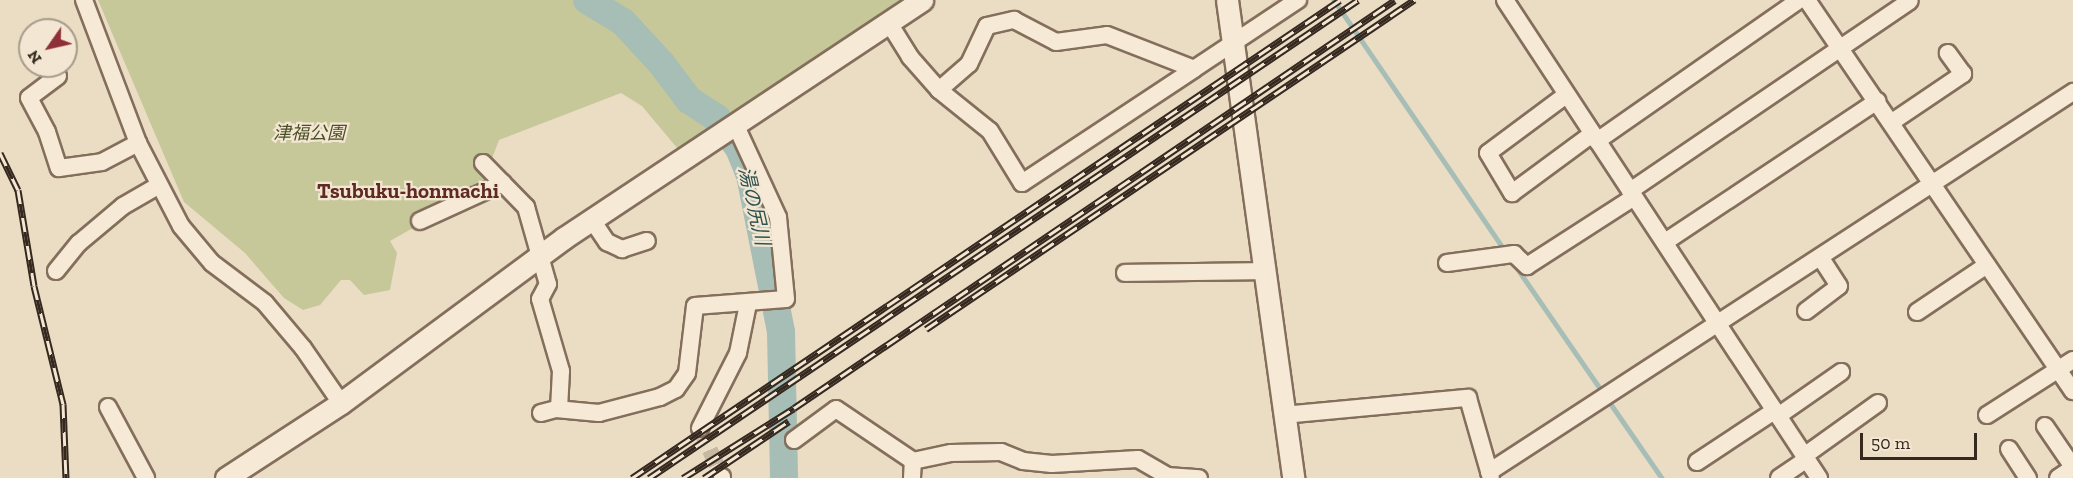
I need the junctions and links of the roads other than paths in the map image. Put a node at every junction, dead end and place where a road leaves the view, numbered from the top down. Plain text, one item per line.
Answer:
1 (84, 0) edge
2 (922, 0) edge
3 (1227, 0) edge
4 (1298, 0) edge
5 (1505, 0) edge
6 (1799, 0) edge
7 (1807, 0) edge
8 (1910, 1) edge
9 (889, 23) junction
10 (1233, 44) junction
11 (1841, 48) junction
12 (1948, 53) dead end
13 (1194, 69) junction
14 (55, 78) edge
15 (939, 90) junction
16 (2073, 92) edge
17 (1566, 95) junction
18 (1877, 101) junction
19 (1892, 122) junction
20 (736, 126) junction
21 (1594, 138) junction
22 (138, 143) junction
23 (483, 163) dead end
24 (1934, 182) junction
25 (503, 183) junction
26 (157, 186) junction
27 (1632, 194) junction
28 (592, 220) junction
29 (420, 221) dead end
30 (647, 241) dead end
31 (1665, 242) junction
32 (539, 256) junction
33 (1821, 258) junction
34 (1447, 263) dead end
35 (1987, 265) junction
36 (56, 271) dead end
37 (1264, 271) junction
38 (1125, 273) dead end
39 (748, 304) junction
40 (1806, 311) dead end
41 (1917, 312) dead end
42 (1717, 327) junction
43 (2073, 360) edge
44 (2058, 370) junction
45 (1841, 372) dead end
46 (2073, 391) edge
47 (341, 403) junction
48 (1878, 403) dead end
49 (108, 406) dead end
50 (559, 409) junction
51 (541, 413) dead end
52 (1776, 414) junction
53 (1283, 415) junction
54 (1987, 415) dead end
55 (2045, 426) dead end
56 (700, 429) dead end
57 (794, 440) dead end
58 (2009, 449) dead end
59 (1805, 457) junction
60 (1697, 462) dead end
61 (2073, 467) edge
62 (913, 470) edge
63 (1490, 475) edge
64 (146, 478) edge
65 (226, 478) edge
66 (1199, 478) edge
67 (1293, 478) edge
68 (1779, 478) edge
69 (1819, 478) edge
70 (2028, 478) edge
71 (2058, 478) edge

1 - 22 street
2 - 9 street
3 - 10 street
4 - 10 street
5 - 17 street
6 - 21 street
7 - 11 street
8 - 11 street
9 - 15 street
9 - 20 street
10 - 13 street
10 - 37 street
11 - 18 street
11 - 27 street
12 - 19 street
13 - 15 street
13 - 15 street
14 - 22 street
16 - 24 street
17 - 21 street
17 - 21 street
18 - 19 street
18 - 31 street
19 - 24 street
20 - 28 street
20 - 39 street
21 - 27 street
22 - 26 street
23 - 25 street
24 - 33 street
24 - 35 street
25 - 29 street
25 - 32 street
26 - 36 street
26 - 47 street
27 - 31 street
27 - 34 street
28 - 30 street
28 - 32 street
31 - 42 street
32 - 47 street
32 - 50 street
33 - 40 street
33 - 42 street
35 - 41 street
35 - 44 street
37 - 38 street
37 - 53 street
39 - 50 street
39 - 56 street
42 - 52 street
42 - 63 street
43 - 44 street
44 - 46 street
44 - 54 street
45 - 52 street
47 - 65 street
48 - 59 street
49 - 64 street
50 - 51 street
52 - 59 street
52 - 60 street
53 - 63 street
53 - 67 street
55 - 61 street
57 - 62 street
58 - 70 street
59 - 68 street
59 - 69 street
61 - 71 street
62 - 66 street

